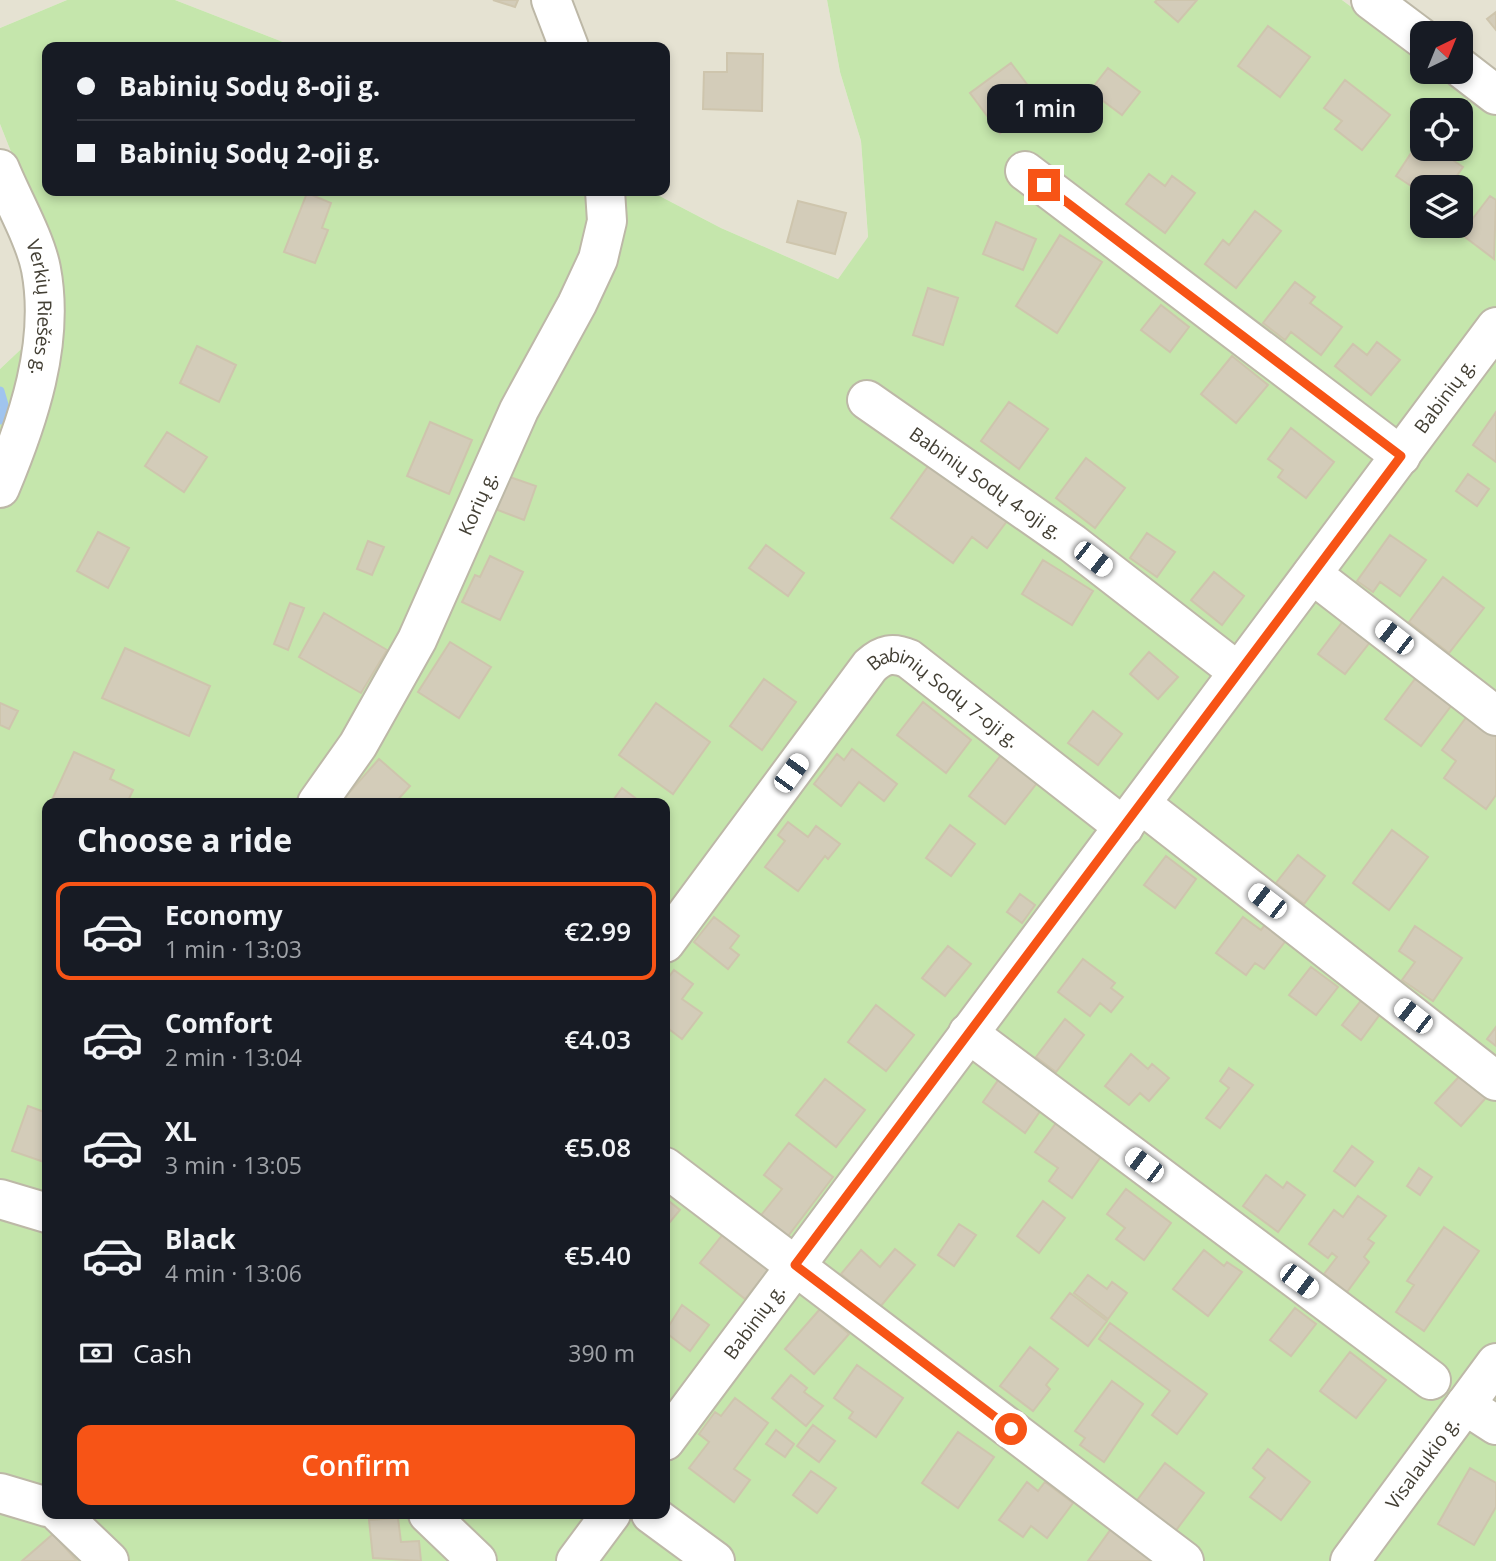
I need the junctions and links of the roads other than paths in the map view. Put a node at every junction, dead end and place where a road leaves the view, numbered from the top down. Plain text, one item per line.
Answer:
1 (551, 0) edge
2 (1371, 0) edge
3 (1410, 29) edge
4 (567, 42) edge
5 (1474, 78) edge
6 (1496, 95) edge
7 (0, 169) edge
8 (1025, 171) dead end
9 (605, 196) edge
10 (1492, 342) edge
11 (867, 400) dead end
12 (1401, 456) junction
13 (0, 488) edge
14 (1312, 573) junction
15 (1237, 671) junction
16 (1496, 716) edge
17 (321, 798) edge
18 (1133, 815) junction
19 (670, 936) edge
20 (968, 1033) junction
21 (1496, 1081) edge
22 (670, 1171) edge
23 (0, 1199) edge
24 (42, 1212) edge
25 (795, 1265) junction
26 (1496, 1363) edge
27 (1431, 1380) dead end
28 (1480, 1415) edge
29 (670, 1434) edge
30 (0, 1493) edge
31 (42, 1506) edge
32 (65, 1519) edge
33 (433, 1519) edge
34 (607, 1519) edge
35 (659, 1519) edge
36 (108, 1561) edge
37 (477, 1561) edge
38 (576, 1561) edge
39 (715, 1561) edge
40 (1184, 1561) edge
41 (1350, 1561) edge

1 - 4 street
2 - 3 street
5 - 6 street
7 - 13 street, Verkių Riešės g.
8 - 12 street
9 - 17 street, Korių g.
10 - 12 street, Babinių g.
11 - 15 street, Babinių Sodų 4-oji g.
12 - 14 street, Babinių g.
14 - 15 street, Babinių g.
14 - 16 street
15 - 18 street, Babinių g.
18 - 19 street, Babinių Sodų 7-oji g.
18 - 20 street, Babinių g.
18 - 21 street, Babinių Sodų 7-oji g.
20 - 25 street, Babinių g.
20 - 27 street
22 - 25 street
23 - 24 street
25 - 29 street, Babinių g.
25 - 40 street
26 - 28 street, Visalaukio g.
28 - 41 street, Visalaukio g.
30 - 31 street
32 - 36 street
33 - 37 street
34 - 38 street
35 - 39 street

